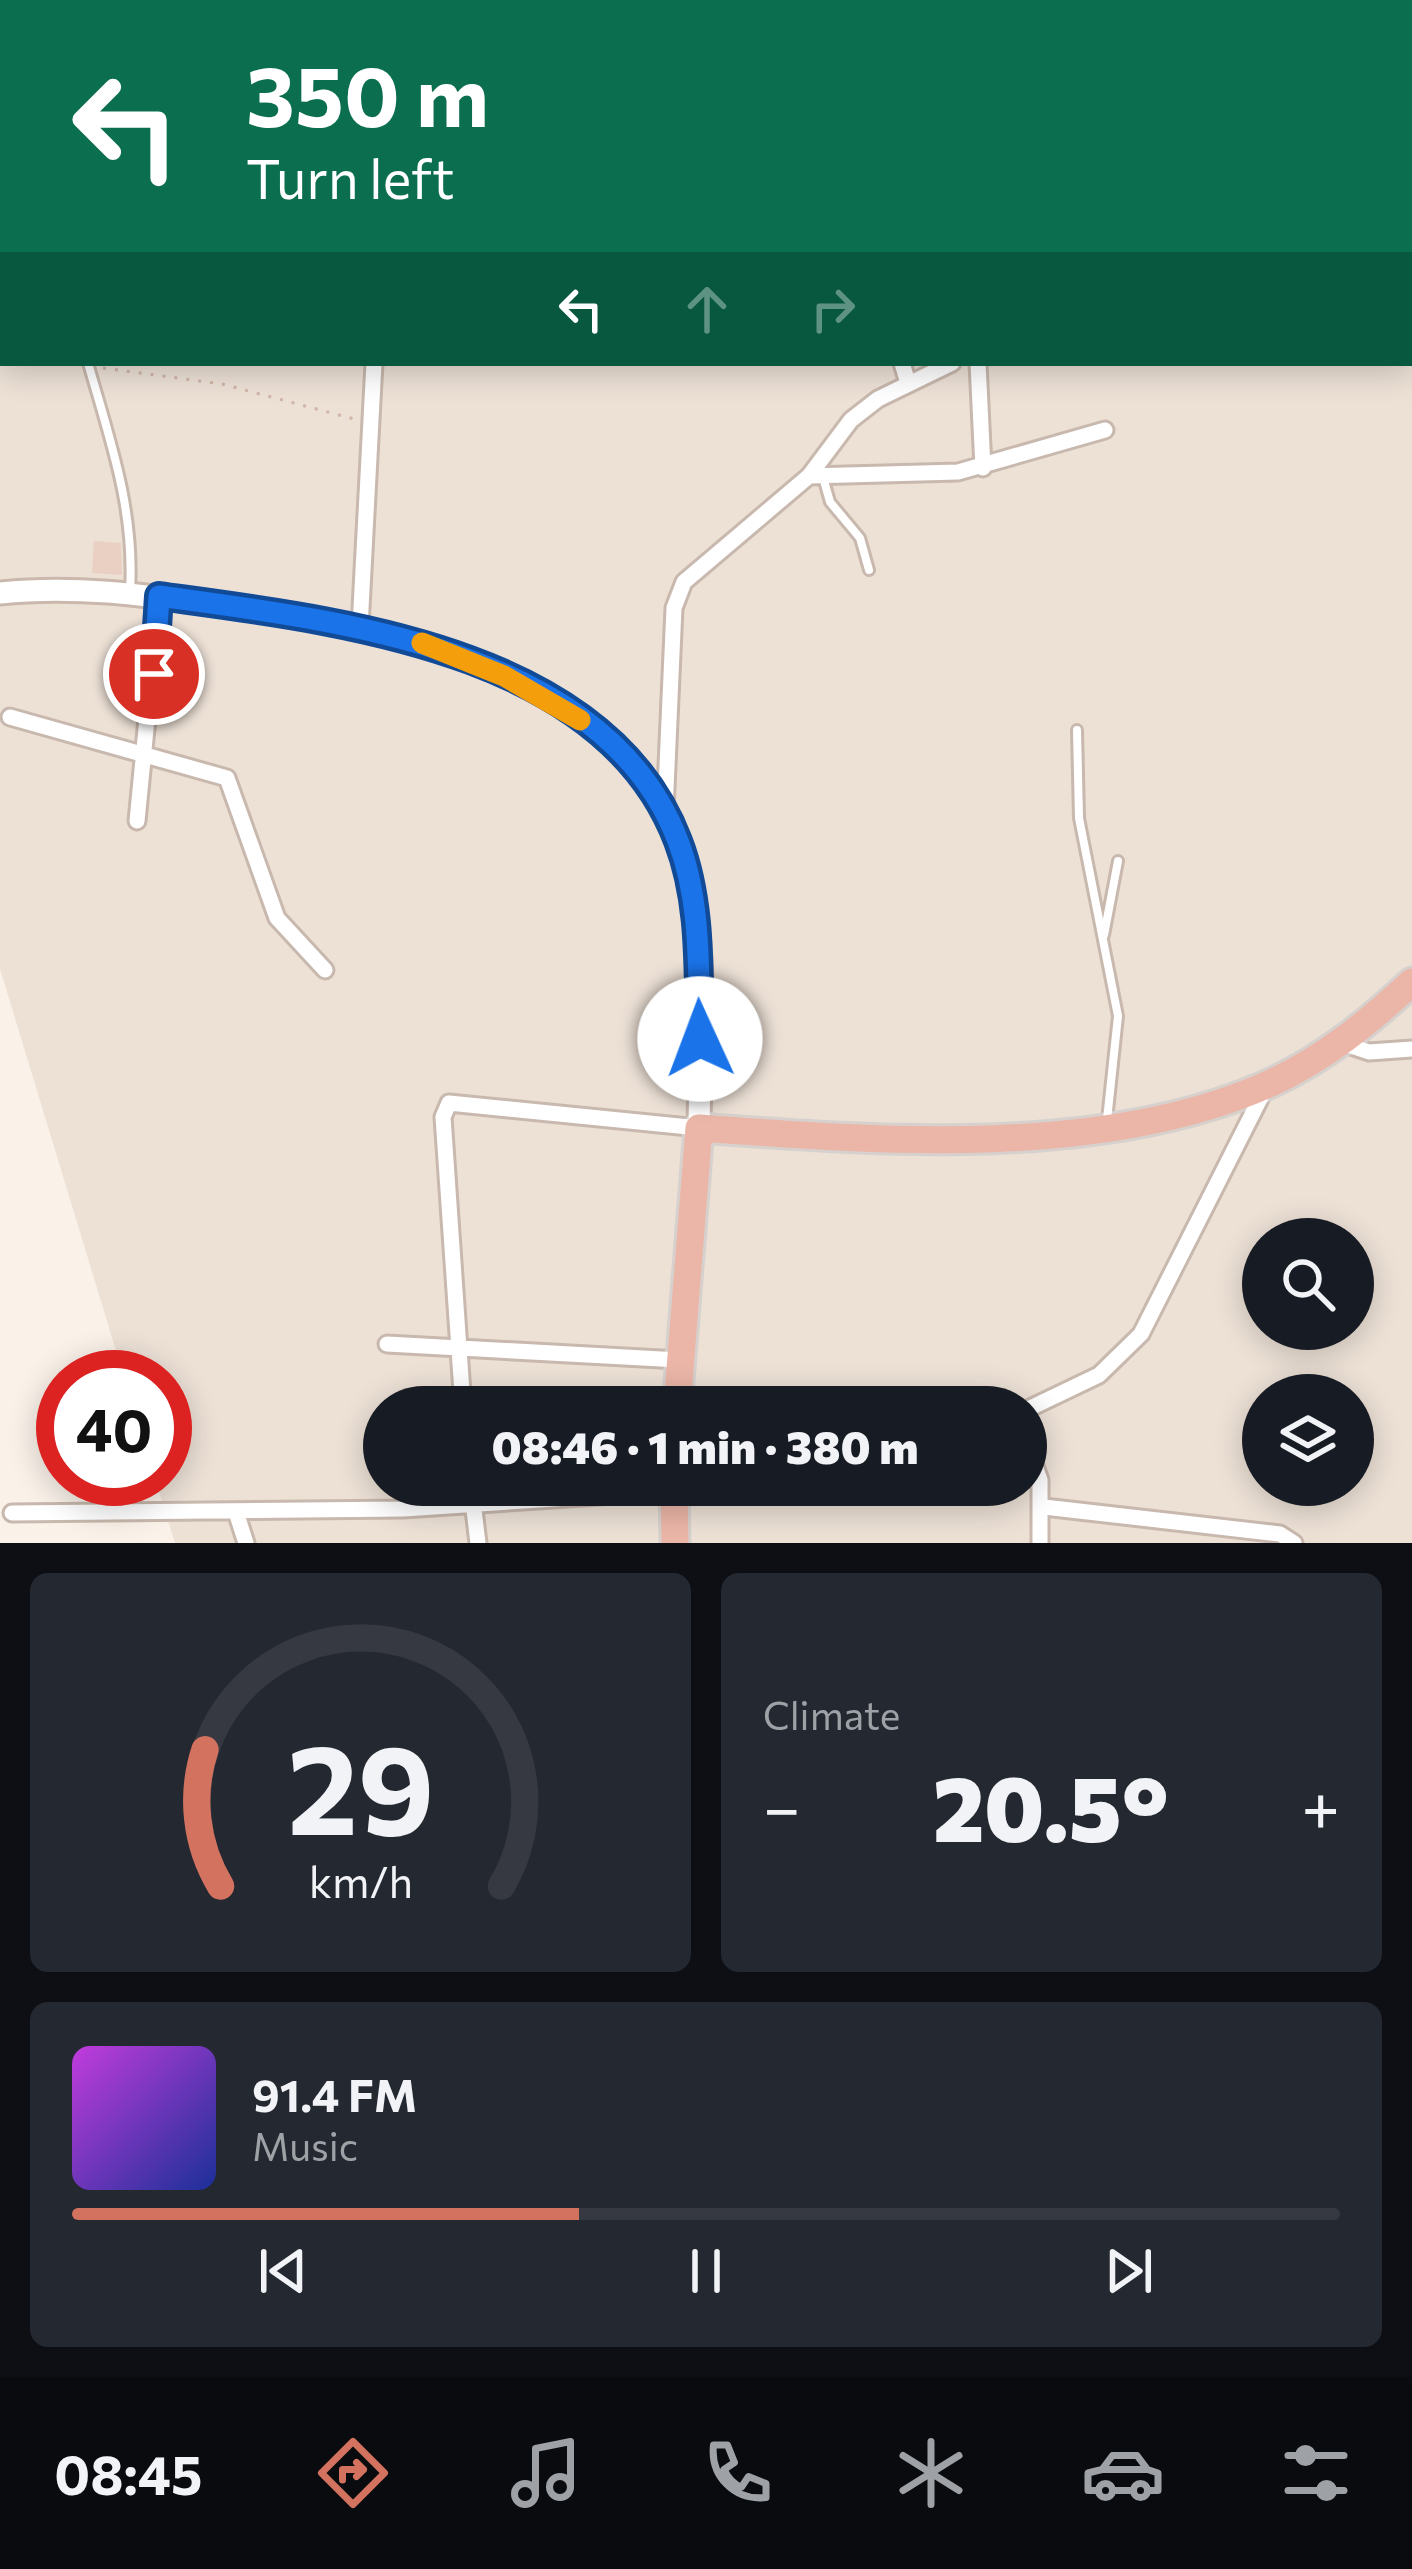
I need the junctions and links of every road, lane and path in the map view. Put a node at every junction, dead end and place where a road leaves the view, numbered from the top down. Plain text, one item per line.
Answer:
1 (89, 366) edge
2 (96, 366) edge
3 (374, 366) edge
4 (903, 366) edge
5 (945, 366) edge
6 (978, 366) edge
7 (908, 383) junction
8 (371, 424) junction
9 (1105, 430) dead end
10 (983, 468) junction
11 (816, 476) junction
12 (868, 570) dead end
13 (0, 593) edge
14 (130, 593) junction
15 (159, 596) junction
16 (360, 627) junction
17 (10, 717) dead end
18 (1077, 730) dead end
19 (146, 757) junction
20 (665, 811) junction
21 (137, 821) dead end
22 (1118, 861) dead end
23 (1103, 943) junction
24 (325, 970) dead end
25 (1412, 982) edge
26 (1342, 1043) junction
27 (1412, 1049) edge
28 (1266, 1085) junction
29 (1106, 1127) junction
30 (699, 1128) junction
31 (387, 1344) dead end
32 (457, 1348) junction
33 (679, 1360) junction
34 (461, 1386) edge
35 (678, 1386) edge
36 (1047, 1400) edge
37 (413, 1506) edge
38 (472, 1506) edge
39 (674, 1506) edge
40 (1044, 1507) joint
41 (236, 1512) junction
42 (12, 1514) dead end
43 (246, 1543) edge
44 (478, 1543) edge
45 (675, 1543) edge
46 (1040, 1543) edge
47 (1294, 1543) edge

1 - 14 lane
2 - 8 path
3 - 8 street
4 - 7 street
5 - 7 street
6 - 10 street
7 - 11 street
8 - 16 street
9 - 10 street
10 - 11 street
11 - 12 lane
11 - 20 street
13 - 14 street
14 - 15 street
15 - 16 street
15 - 19 street
16 - 20 street
17 - 19 street
18 - 23 lane
19 - 21 street
19 - 24 street
20 - 30 street
22 - 23 lane
23 - 29 lane
25 - 26 highway
26 - 27 street
26 - 28 highway
28 - 29 highway
28 - 36 street
29 - 30 highway
30 - 32 street
30 - 33 highway
31 - 32 street
32 - 33 street
32 - 34 street
33 - 35 highway
37 - 41 street
38 - 44 street
39 - 45 highway
40 - 46 street
40 - 47 street
41 - 42 street
41 - 43 street

